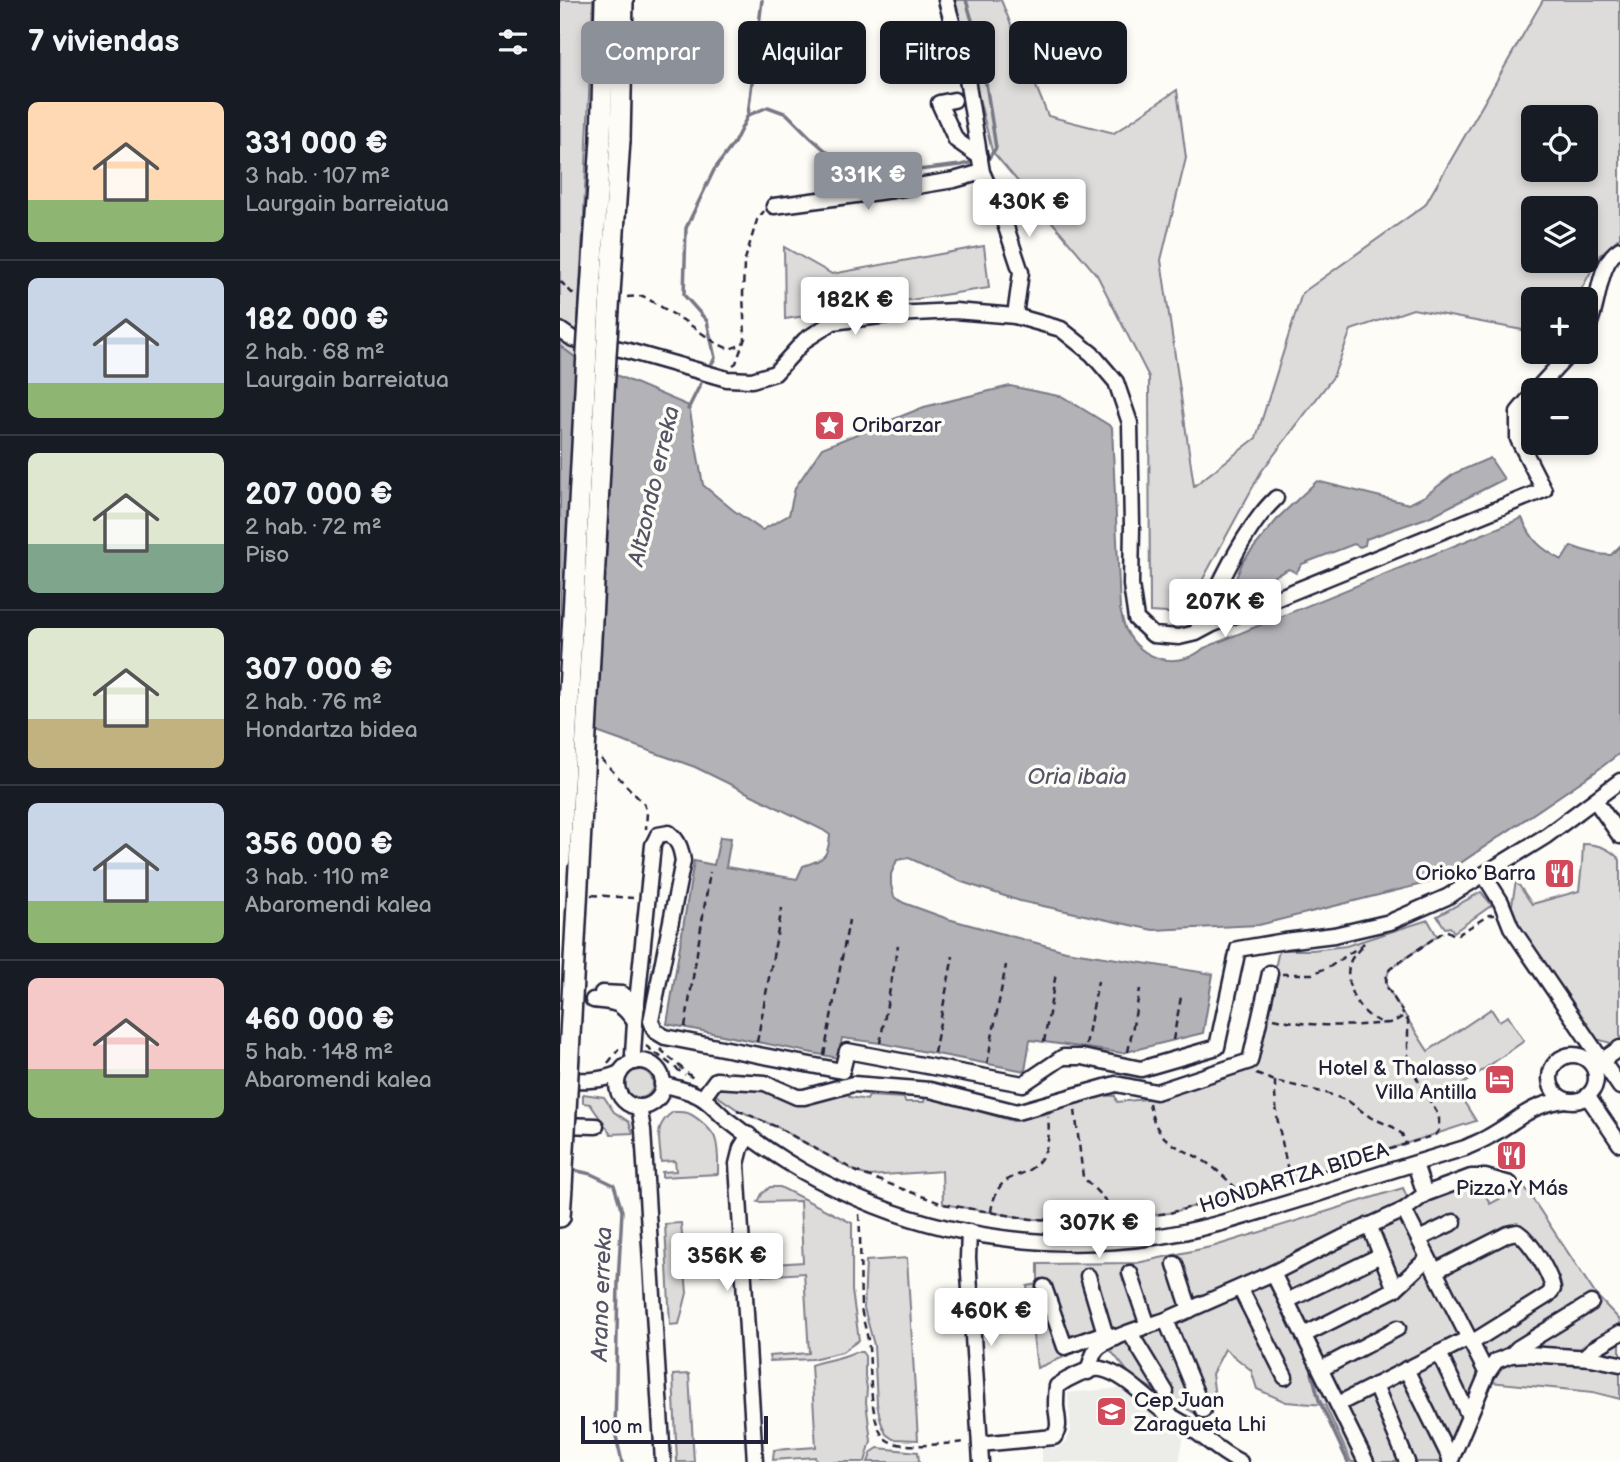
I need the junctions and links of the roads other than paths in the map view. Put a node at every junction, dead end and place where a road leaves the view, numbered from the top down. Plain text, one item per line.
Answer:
1 (605, 0) edge
2 (624, 0) edge
3 (946, 0) edge
4 (954, 100) dead end
5 (610, 140) junction
6 (981, 164) junction
7 (774, 206) road end
8 (1620, 249) edge
9 (1598, 293) edge
10 (1015, 316) junction
11 (560, 331) edge
12 (1560, 364) edge
13 (1548, 378) edge
14 (1521, 408) edge
15 (1521, 445) edge
16 (1526, 455) edge
17 (1276, 498) dead end
18 (1196, 633) junction
19 (1620, 781) edge
20 (1595, 800) junction
21 (1620, 836) edge
22 (560, 860) edge
23 (1484, 875) junction
24 (1270, 974) road end
25 (633, 1013) junction
26 (1620, 1048) edge
27 (628, 1059) junction
28 (1598, 1064) junction
29 (614, 1069) junction
30 (560, 1079) edge
31 (1550, 1080) junction
32 (590, 1081) junction
33 (1620, 1087) edge
34 (661, 1089) junction
35 (707, 1092) dead end
36 (619, 1093) junction
37 (1588, 1097) junction
38 (1565, 1100) junction
39 (639, 1107) junction
40 (1529, 1110) junction
41 (560, 1125) edge
42 (596, 1126) dead end
43 (749, 1135) junction
44 (1620, 1144) edge
45 (1415, 1164) junction
46 (1510, 1184) dead end
47 (562, 1187) edge
48 (1426, 1194) junction
49 (1404, 1210) junction
50 (560, 1217) edge
51 (1454, 1222) dead end
52 (1369, 1225) junction
53 (969, 1232) junction
54 (1419, 1239) junction
55 (1381, 1255) junction
56 (1175, 1264) dead end
57 (1432, 1264) junction
58 (1130, 1273) dead end
59 (1273, 1273) junction
60 (1088, 1276) dead end
61 (1044, 1286) dead end
62 (1240, 1288) junction
63 (1395, 1289) junction
64 (1287, 1301) junction
65 (1591, 1303) dead end
66 (1190, 1310) junction
67 (1166, 1320) junction
68 (1148, 1325) junction
69 (1398, 1328) dead end
70 (1620, 1334) edge
71 (1117, 1335) junction
72 (1304, 1335) junction
73 (1470, 1340) junction
74 (1439, 1353) junction
75 (1511, 1355) junction
76 (1584, 1357) junction
77 (1480, 1359) junction
78 (1496, 1361) junction
79 (1620, 1364) edge
80 (1321, 1368) junction
81 (1406, 1369) junction
82 (1088, 1371) junction
83 (1488, 1374) junction
84 (1285, 1377) dead end
85 (1374, 1385) junction
86 (1166, 1392) dead end
87 (1338, 1404) junction
88 (1203, 1410) dead end
89 (1469, 1416) junction
90 (975, 1443) junction
91 (1450, 1461) edge
92 (663, 1462) edge
93 (755, 1462) edge
94 (981, 1462) edge
95 (1240, 1462) edge
96 (1366, 1462) edge
97 (1407, 1462) edge

1 - 5 highway
2 - 5 highway
3 - 6 street
4 - 6 street
5 - 22 highway, bridge
5 - 47 highway, bridge
6 - 7 street
6 - 10 street
8 - 9 street
10 - 11 street
10 - 18 street
12 - 13 street
14 - 15 street
16 - 18 street
17 - 18 street
19 - 20 street
20 - 21 street
20 - 23 street
23 - 25 street
23 - 28 street
24 - 35 street
25 - 25 street
25 - 27 street
26 - 28 street
27 - 29 street
27 - 34 street
28 - 31 street
28 - 33 street
28 - 37 street
29 - 32 street
29 - 36 street
30 - 32 street
31 - 38 street
31 - 40 street
32 - 36 street
34 - 39 street
34 - 43 street, HONDARTZA BIDEA
36 - 39 street
37 - 38 street
37 - 44 street
38 - 40 street
39 - 92 street
40 - 45 street, HONDARTZA BIDEA
41 - 42 street
43 - 53 street, HONDARTZA BIDEA
43 - 93 street
45 - 48 street
45 - 53 street, HONDARTZA BIDEA
46 - 48 street
47 - 50 highway
48 - 49 street
49 - 52 street
49 - 54 street
51 - 54 street
52 - 55 street
52 - 59 street
53 - 90 street
54 - 57 street
55 - 63 street
55 - 64 street
56 - 66 street
57 - 63 street
57 - 73 street
57 - 73 street
58 - 68 street
59 - 62 street
59 - 64 street
60 - 71 street
61 - 71 street
62 - 66 street
62 - 84 street
63 - 72 street
64 - 72 street
65 - 75 street
66 - 67 street
67 - 68 street
67 - 88 street
68 - 71 street
69 - 80 street
70 - 76 street
71 - 82 street
71 - 86 street
72 - 80 street
73 - 74 street
73 - 77 street
74 - 81 street
74 - 89 street
75 - 76 street
75 - 78 street
76 - 79 street
77 - 78 street
77 - 83 street
78 - 83 street
80 - 87 street
81 - 85 street
81 - 91 street
82 - 90 street
82 - 95 street
83 - 89 street
85 - 87 street
85 - 97 street
87 - 96 street
89 - 91 street
90 - 94 street

